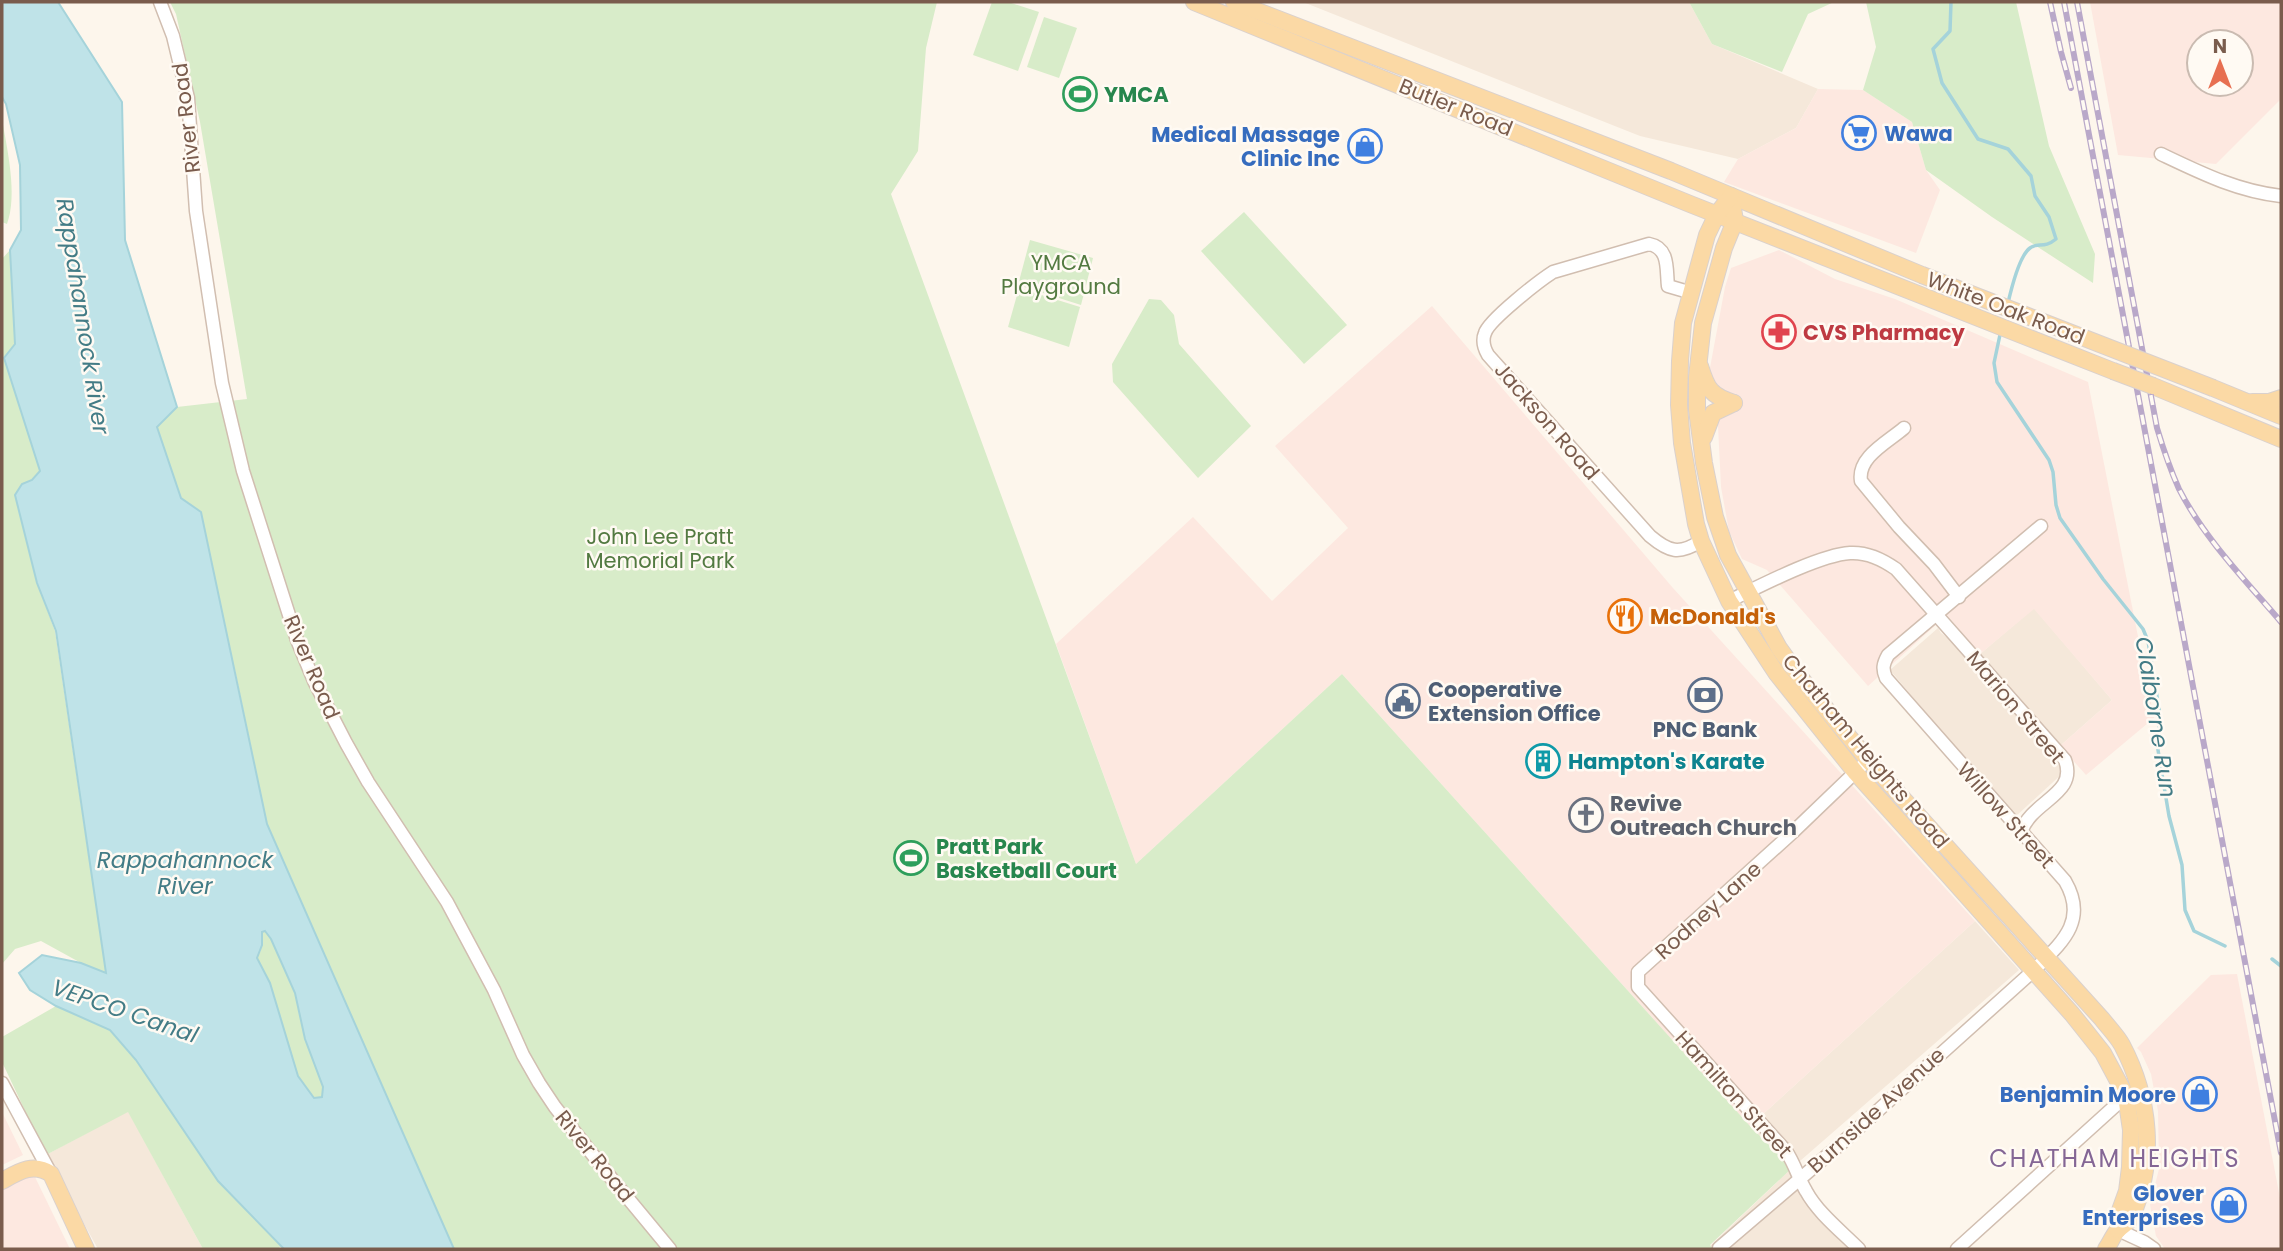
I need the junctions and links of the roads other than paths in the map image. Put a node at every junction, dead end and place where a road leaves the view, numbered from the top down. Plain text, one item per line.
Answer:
1 (160, 2) edge
2 (1194, 2) edge
3 (1234, 2) edge
4 (2161, 154) dead end
5 (1731, 196) junction
6 (2281, 196) edge
7 (1717, 214) junction
8 (1735, 221) junction
9 (1692, 293) junction
10 (1698, 358) junction
11 (2281, 398) edge
12 (2249, 402) junction
13 (2281, 416) edge
14 (1905, 428) dead end
15 (2281, 439) edge
16 (1702, 445) junction
17 (2041, 526) dead end
18 (1702, 541) junction
19 (1747, 593) junction
20 (1958, 597) junction
21 (1729, 601) junction
22 (1937, 615) junction
23 (1868, 760) junction
24 (1856, 773) junction
25 (2021, 832) junction
26 (2047, 957) junction
27 (2033, 971) junction
28 (1638, 972) joint
29 (2, 1083) edge
30 (2126, 1096) junction
31 (25, 1130) junction
32 (25, 1168) junction
33 (51, 1174) junction
34 (1800, 1177) junction
35 (2, 1181) edge
36 (2118, 1230) junction
37 (1719, 1248) edge
38 (86, 1249) edge
39 (670, 1249) edge
40 (1859, 1249) edge
41 (1957, 1249) edge
42 (2106, 1249) edge
43 (2154, 1249) edge

1 - 39 street, River Road
2 - 7 main road, Butler Road
3 - 5 main road, Butler Road
4 - 6 street
5 - 7 main road, Chatham Heights Road
5 - 8 main road
5 - 12 main road, White Oak Road, bridge
7 - 8 main road, Butler Road
7 - 9 main road, Chatham Heights Road
8 - 10 main road, Chatham Heights Road
8 - 15 main road, White Oak Road, bridge
9 - 18 main road, Chatham Heights Road
9 - 18 street, Jackson Road
10 - 16 main road, Chatham Heights Road
10 - 16 main road
11 - 12 main road
12 - 13 main road, White Oak Road
14 - 20 street
16 - 19 main road, Chatham Heights Road
17 - 20 street
18 - 21 main road, Chatham Heights Road
19 - 21 street, Marion Street
19 - 22 street, Marion Street
19 - 23 main road, Chatham Heights Road
20 - 22 street
21 - 24 main road, Chatham Heights Road
22 - 25 street, Marion Street
22 - 25 street, Willow Street
23 - 24 street, Rodney Lane
23 - 26 main road, Chatham Heights Road
24 - 27 main road, Chatham Heights Road
24 - 28 street, Rodney Lane
25 - 26 street, Willow Street
26 - 27 street, Willow Street
26 - 36 main road, Chatham Heights Road
27 - 30 main road, Chatham Heights Road
27 - 34 street, Burnside Avenue
28 - 34 street, Hamilton Street
29 - 31 street
30 - 36 main road, Chatham Heights Road
30 - 41 street
31 - 32 street
31 - 33 street
32 - 33 main road
32 - 35 main road
33 - 38 main road
34 - 37 street, Burnside Avenue
34 - 40 street, Hamilton Street
36 - 42 main road, Chatham Heights Road
36 - 43 street

